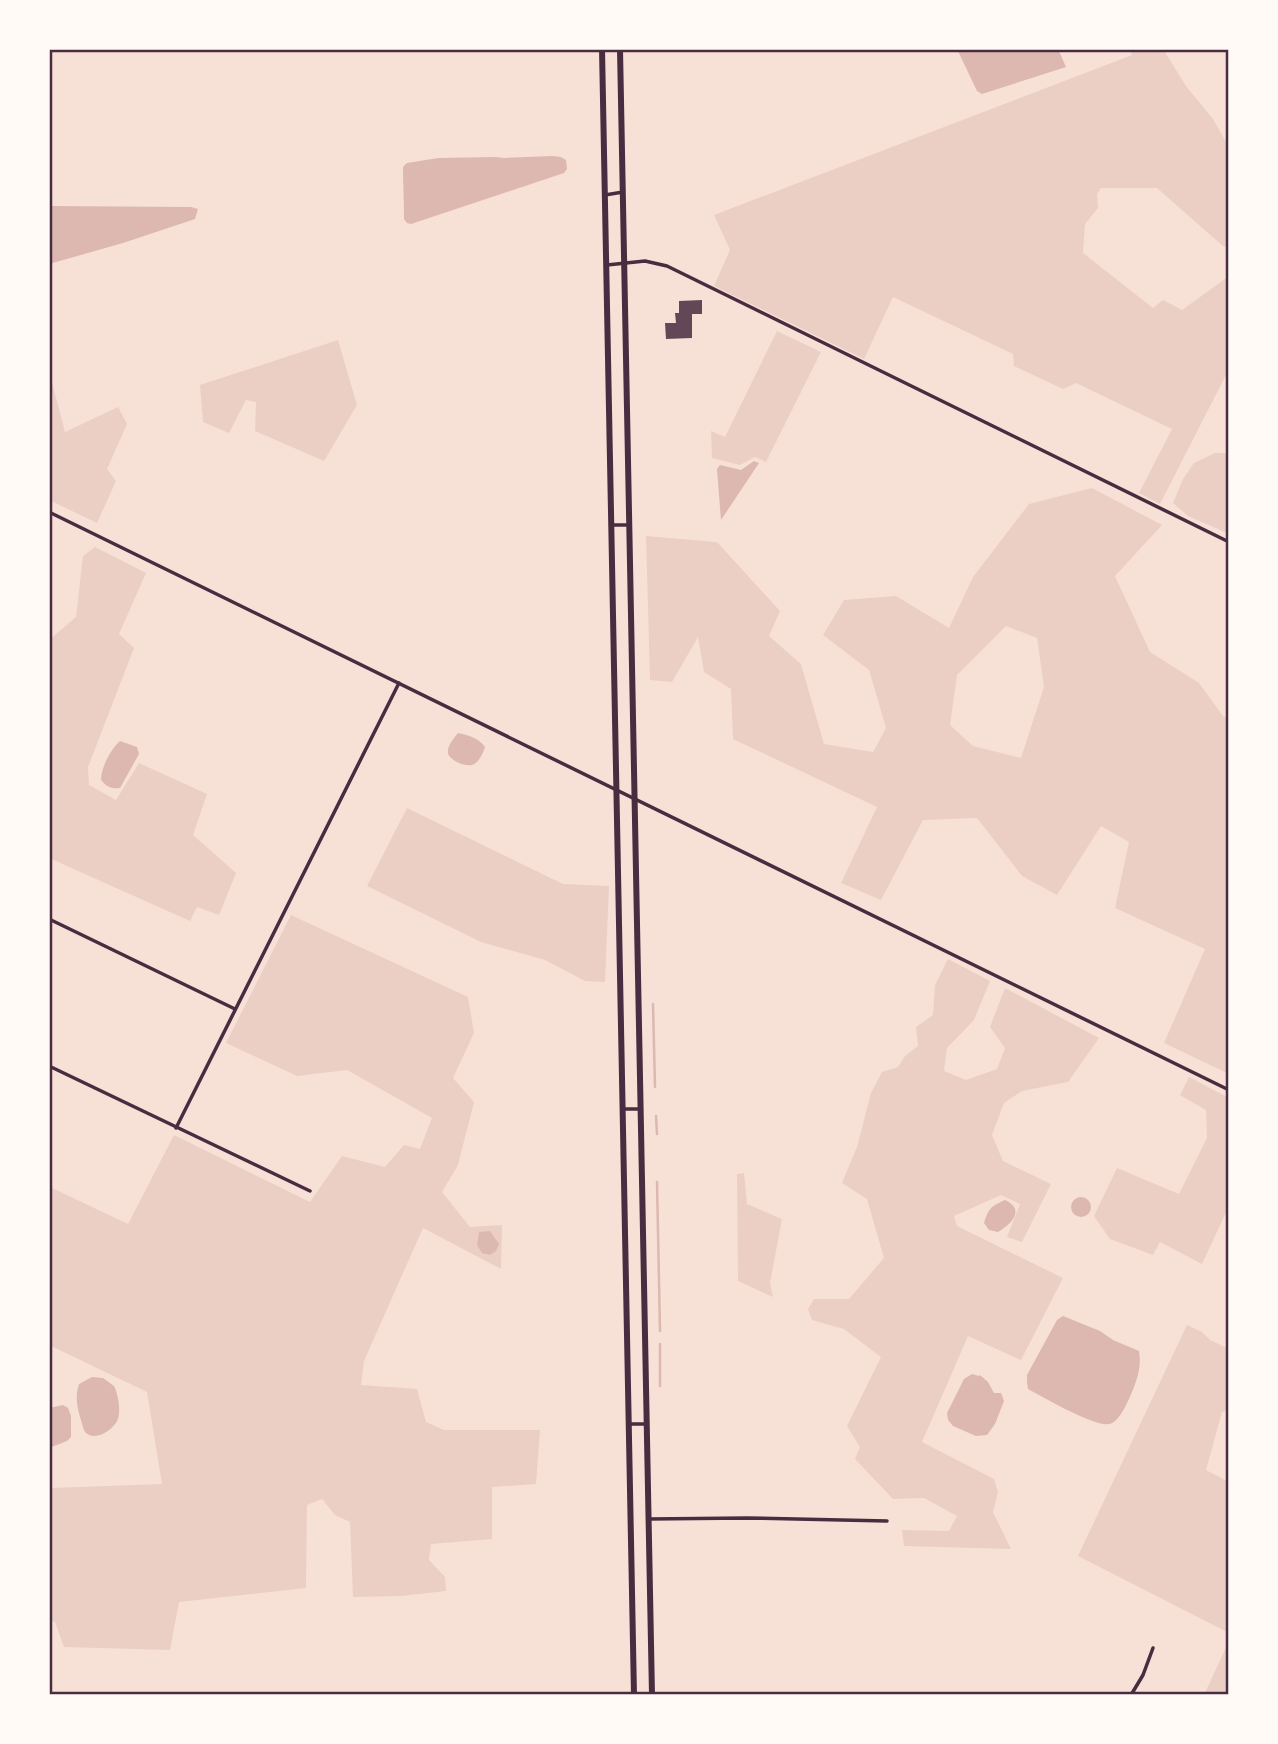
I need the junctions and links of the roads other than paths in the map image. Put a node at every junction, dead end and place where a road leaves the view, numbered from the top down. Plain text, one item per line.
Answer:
1 (602, 49) edge
2 (620, 49) edge
3 (623, 192) junction
4 (605, 195) junction
5 (624, 263) junction
6 (606, 265) junction
7 (49, 512) edge
8 (629, 525) junction
9 (611, 526) junction
10 (1229, 542) edge
11 (399, 683) junction
12 (616, 790) junction
13 (635, 799) junction
14 (49, 919) edge
15 (235, 1009) junction
16 (49, 1066) edge
17 (1229, 1090) edge
18 (640, 1109) junction
19 (622, 1110) junction
20 (176, 1128) junction
21 (310, 1191) dead end
22 (628, 1424) junction
23 (647, 1424) junction
24 (648, 1519) junction
25 (887, 1521) dead end
26 (1153, 1648) dead end
27 (634, 1695) edge
28 (652, 1695) edge
29 (1131, 1695) edge

1 - 4 highway
2 - 3 highway
3 - 4 street
3 - 5 highway
4 - 6 highway
5 - 6 street
5 - 8 highway
5 - 10 street
6 - 9 highway
7 - 11 street
8 - 9 street
8 - 13 highway
9 - 12 highway
11 - 12 street
11 - 15 street
12 - 13 street
12 - 19 highway
13 - 17 street
13 - 18 highway
14 - 15 street
15 - 20 street
16 - 20 street
18 - 19 street
18 - 23 highway
19 - 22 highway
20 - 21 street
22 - 23 street
22 - 27 highway
23 - 24 highway
24 - 25 street
24 - 28 highway
26 - 29 street

